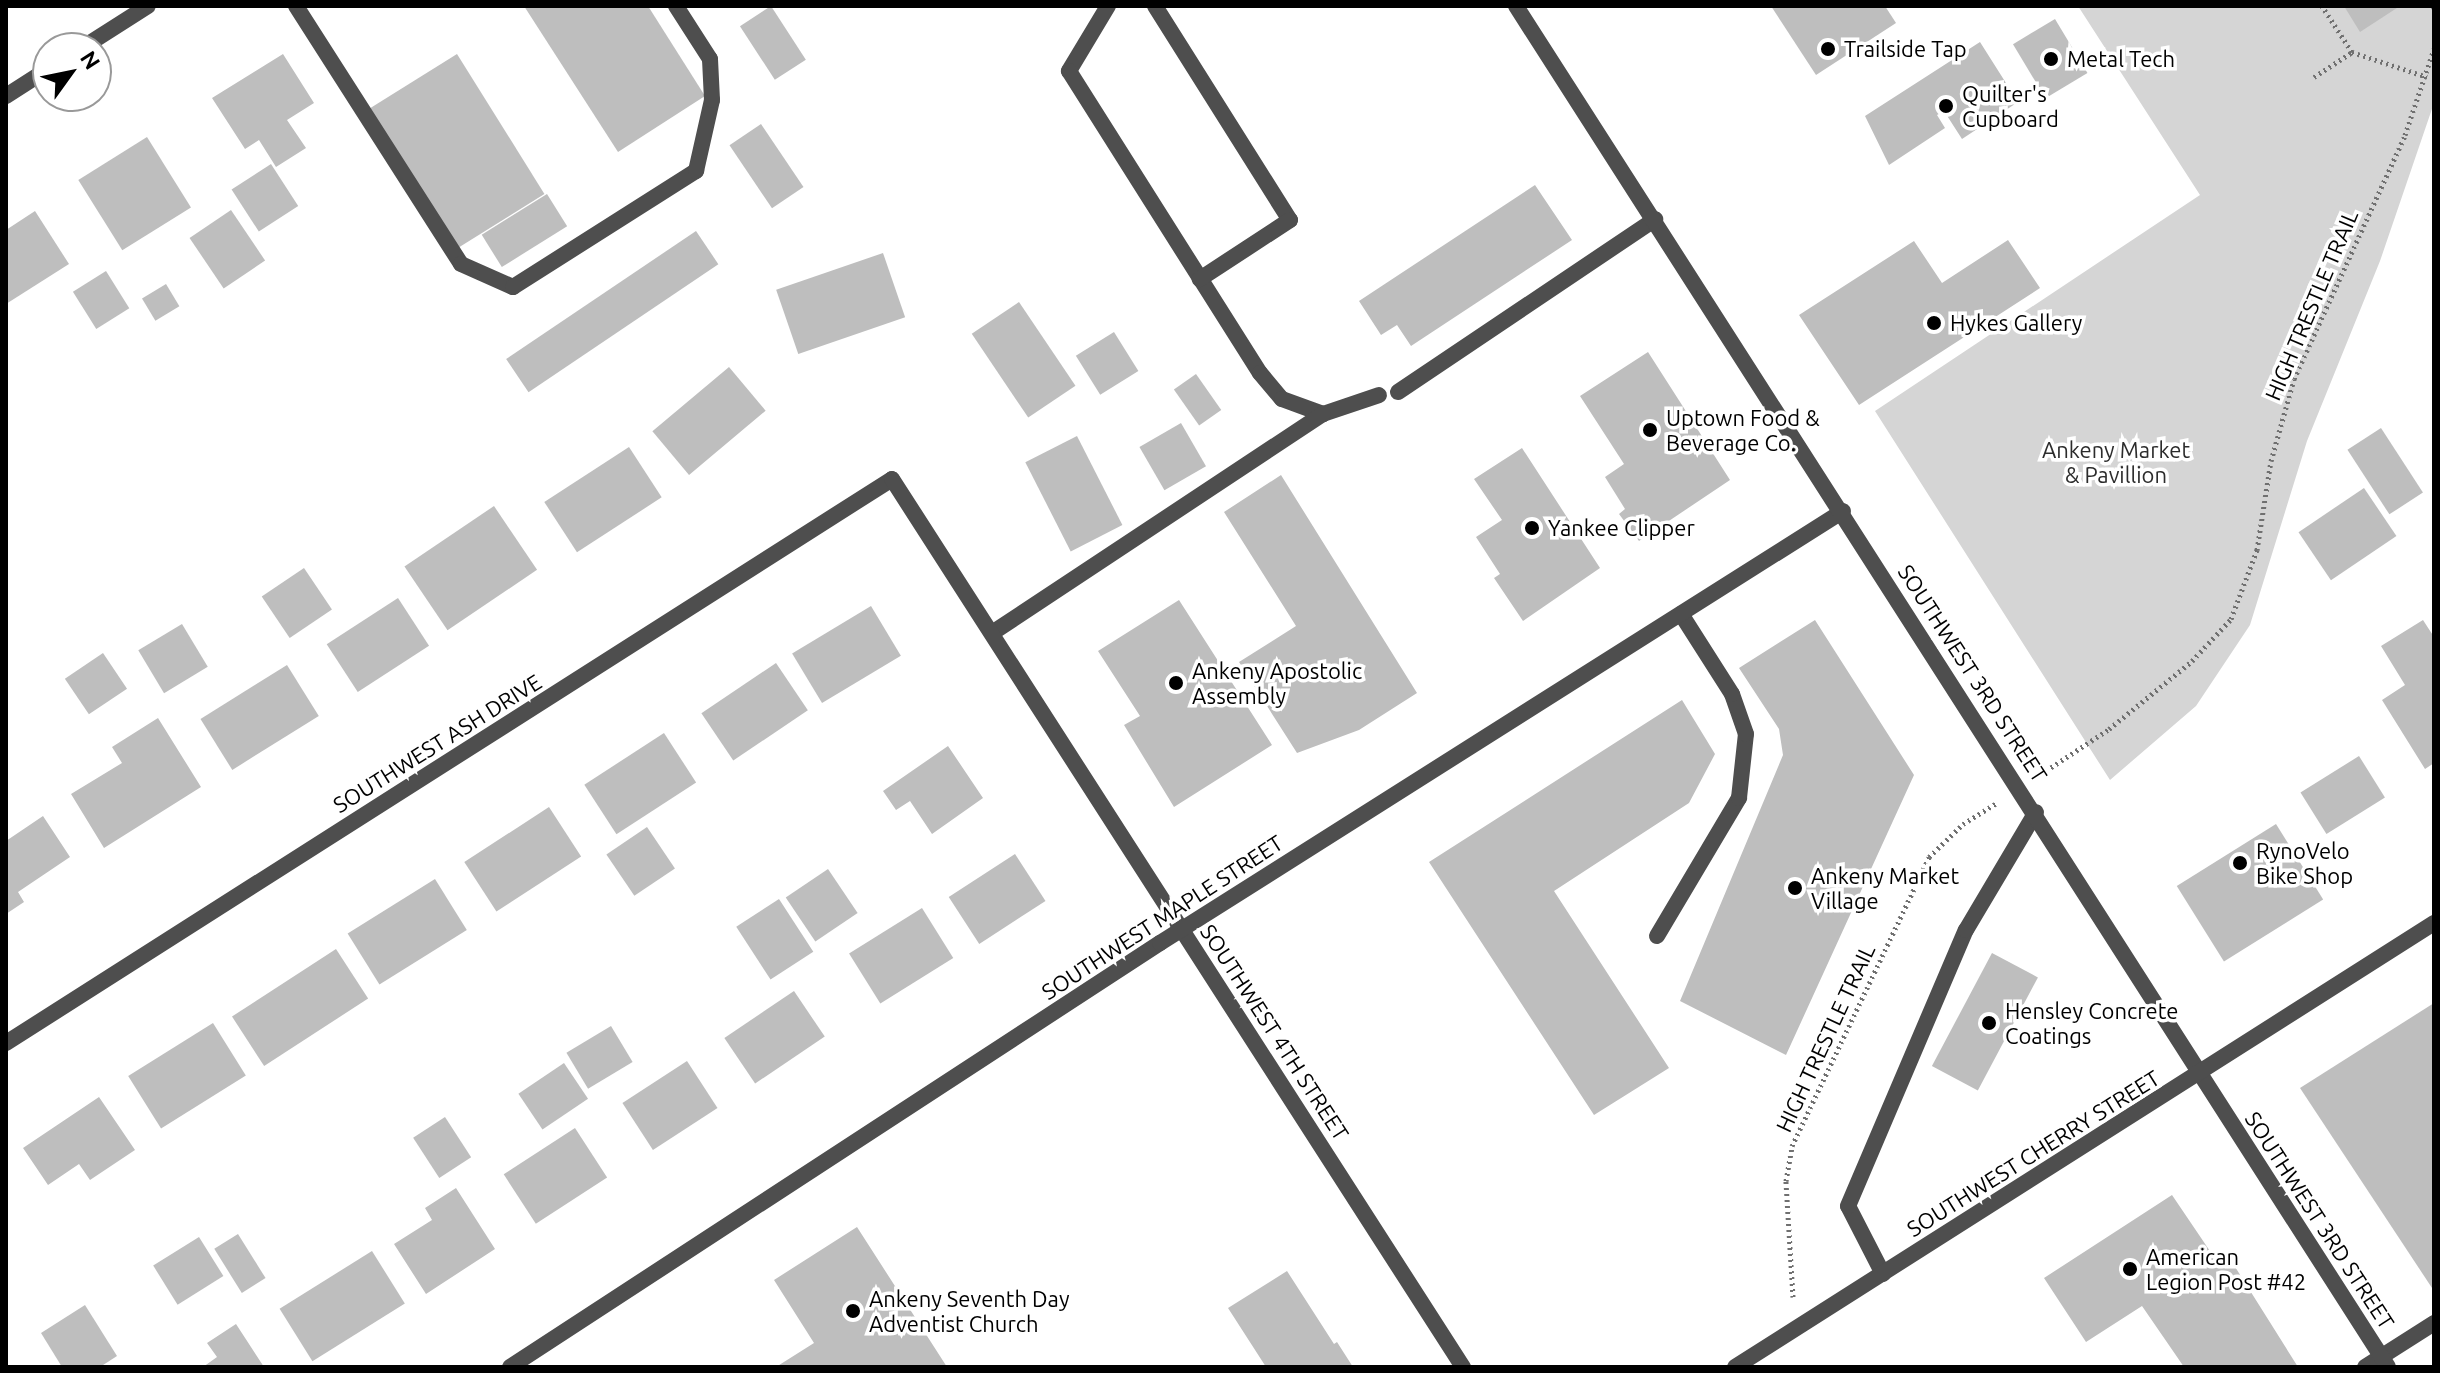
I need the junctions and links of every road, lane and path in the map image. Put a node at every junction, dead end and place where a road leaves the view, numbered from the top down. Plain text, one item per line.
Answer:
1 (148, 6) edge
2 (296, 6) edge
3 (676, 6) edge
4 (1108, 6) edge
5 (1155, 6) edge
6 (1516, 6) edge
7 (2322, 6) edge
8 (107, 32) edge
9 (2434, 49) edge
10 (2352, 52) junction
11 (2314, 77) dead end
12 (2427, 77) junction
13 (32, 79) edge
14 (6, 96) edge
15 (1655, 219) junction
16 (1200, 279) junction
17 (1398, 392) dead end
18 (1379, 395) dead end
19 (1323, 414) junction
20 (892, 479) joint
21 (1843, 511) junction
22 (1681, 614) junction
23 (992, 633) junction
24 (2040, 774) dead end
25 (2000, 801) dead end
26 (2036, 812) junction
27 (2434, 923) edge
28 (1183, 928) junction
29 (1657, 936) dead end
30 (6, 1043) edge
31 (2200, 1072) junction
32 (1883, 1274) junction
33 (1792, 1284) dead end
34 (2434, 1323) edge
35 (534, 1352) junction
36 (2385, 1362) edge
37 (510, 1367) edge
38 (543, 1367) edge
39 (1463, 1367) edge
40 (1735, 1367) edge
41 (2365, 1367) edge

1 - 8 street
2 - 3 street
4 - 16 street
5 - 16 street
6 - 15 street, SOUTHWEST 3RD STREET
7 - 10 path
9 - 12 path, HIGH TRESTLE TRAIL
10 - 11 path
10 - 12 path
12 - 24 path, HIGH TRESTLE TRAIL
13 - 14 street
15 - 17 street
15 - 21 street, SOUTHWEST 3RD STREET
16 - 19 street
18 - 19 street
19 - 23 street
20 - 23 street, SOUTHWEST 4TH STREET
20 - 30 street, SOUTHWEST ASH DRIVE
21 - 22 street, SOUTHWEST MAPLE STREET
21 - 26 street, SOUTHWEST 3RD STREET
22 - 28 street, SOUTHWEST MAPLE STREET
22 - 29 street
23 - 28 street, SOUTHWEST 4TH STREET
25 - 33 path, HIGH TRESTLE TRAIL
26 - 31 street, SOUTHWEST 3RD STREET
26 - 32 street
27 - 31 street, SOUTHWEST CHERRY STREET
28 - 35 street, SOUTHWEST MAPLE STREET
28 - 39 street, SOUTHWEST 4TH STREET
31 - 32 street, SOUTHWEST CHERRY STREET
31 - 36 street, SOUTHWEST 3RD STREET
32 - 40 street, SOUTHWEST CHERRY STREET
34 - 36 street
35 - 37 street, SOUTHWEST MAPLE STREET
35 - 38 street
36 - 41 street

